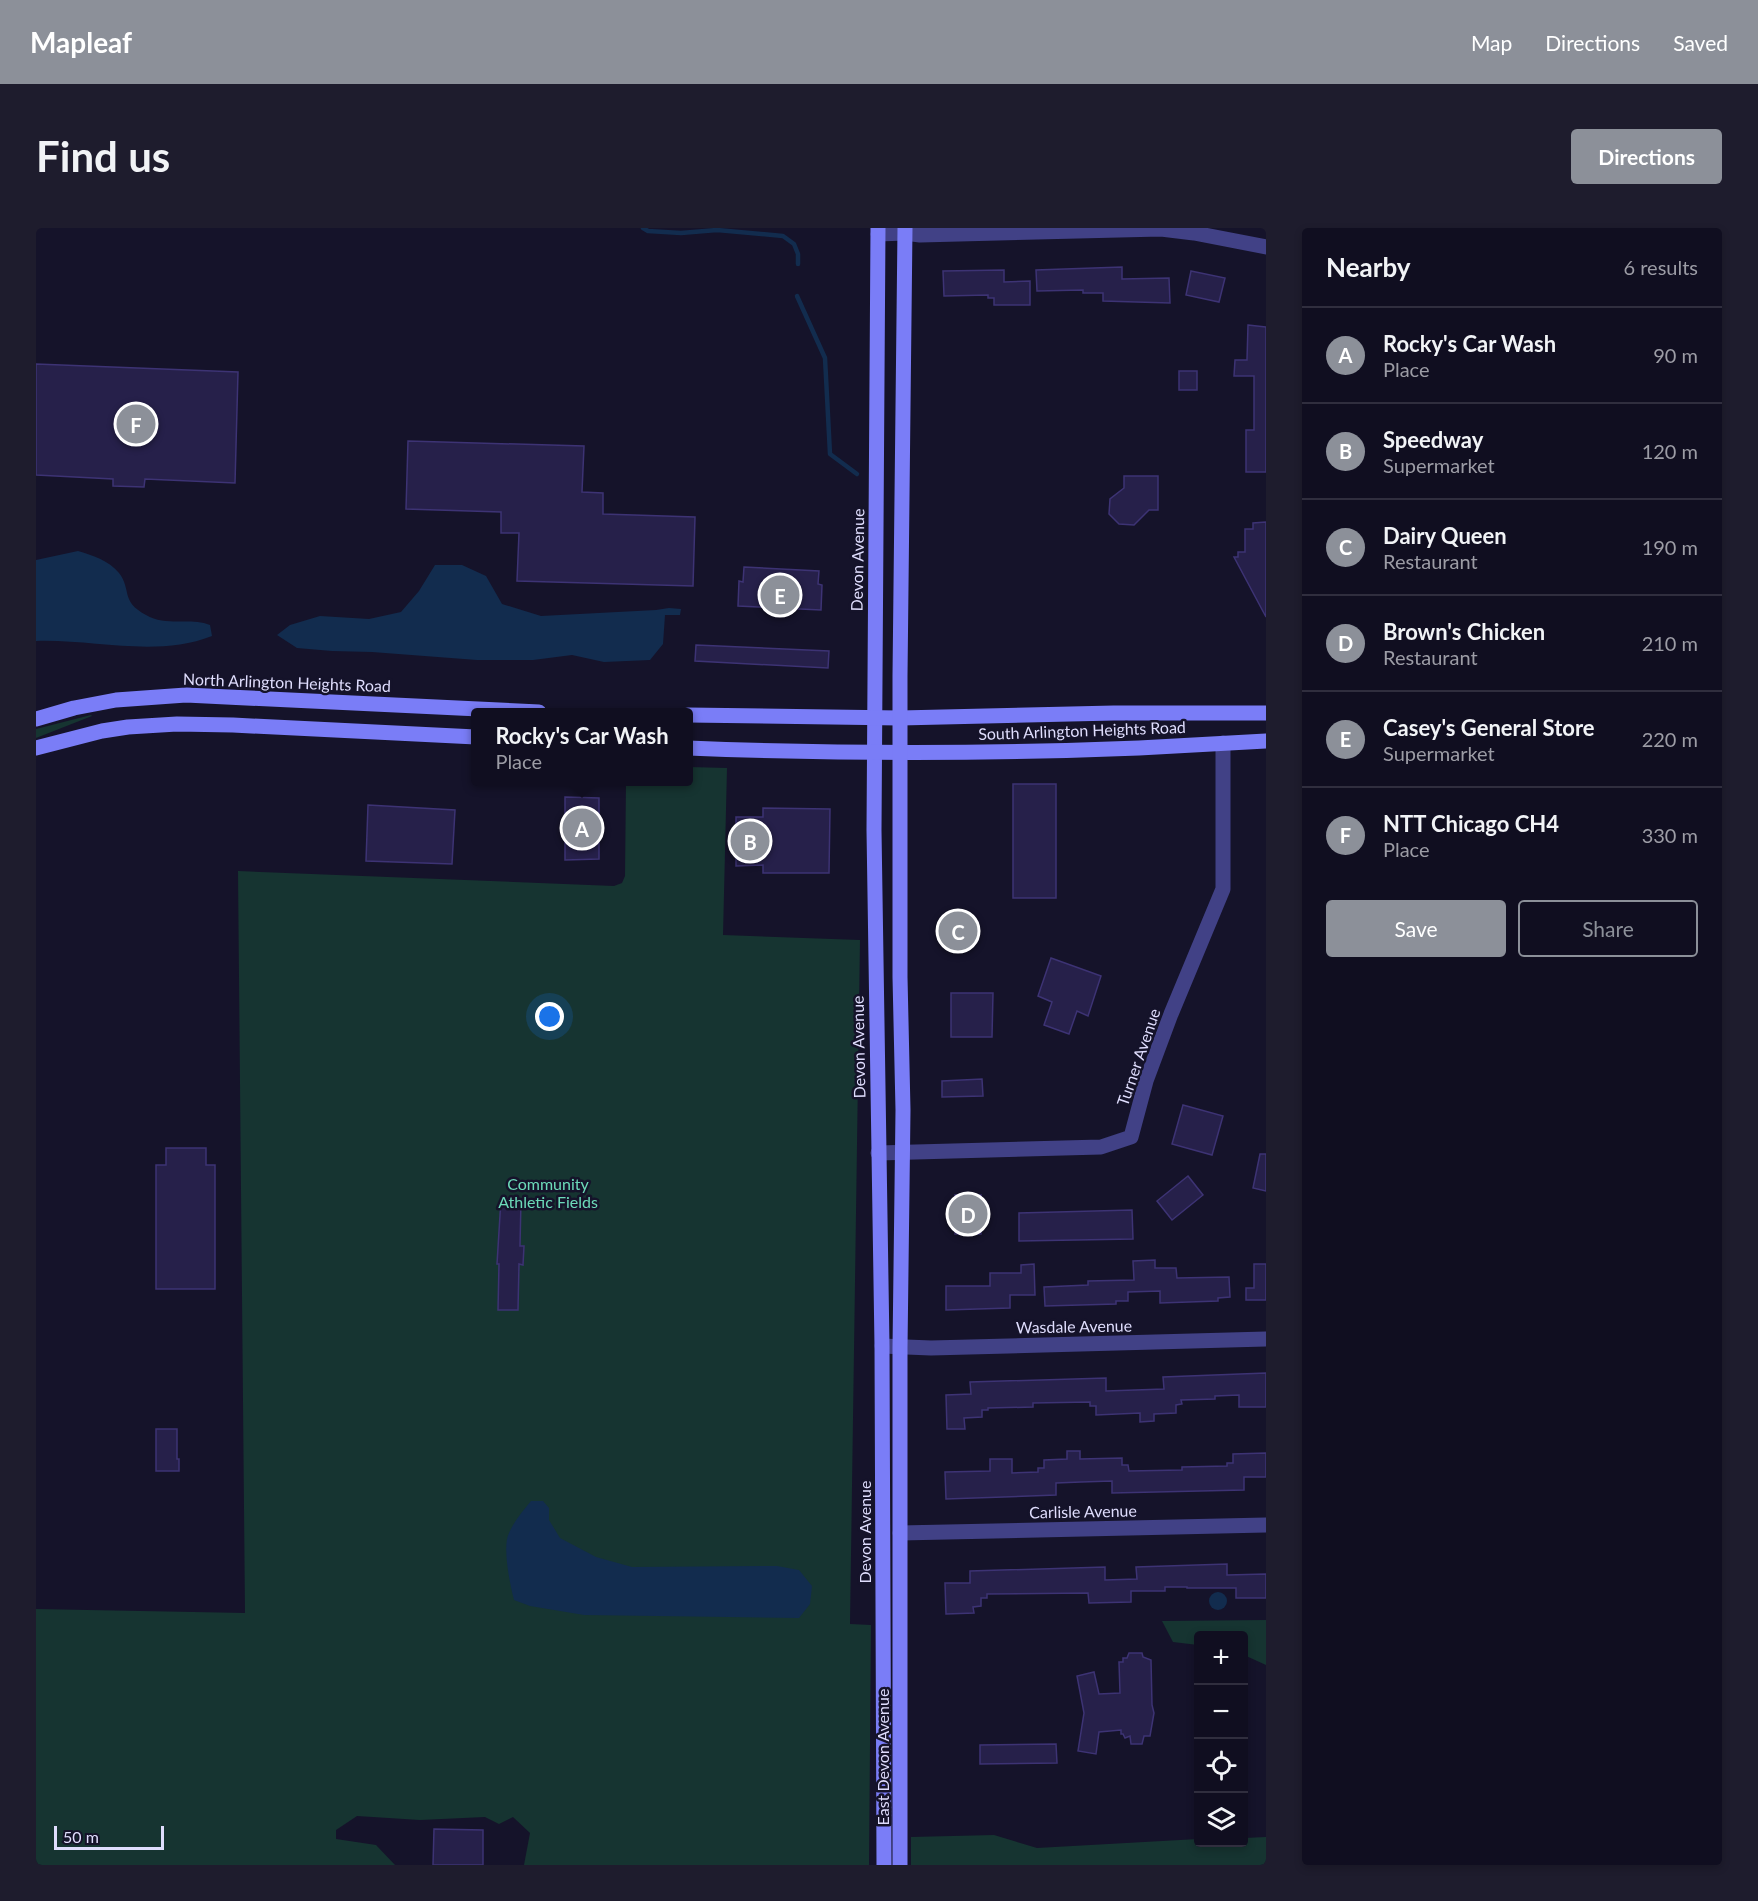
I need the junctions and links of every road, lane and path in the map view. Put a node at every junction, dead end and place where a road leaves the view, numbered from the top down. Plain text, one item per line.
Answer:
1 (905, 230) edge
2 (1020, 230) edge
3 (878, 231) edge
4 (1266, 248) edge
5 (471, 709) edge
6 (1266, 713) edge
7 (693, 715) edge
8 (874, 717) junction
9 (900, 718) junction
10 (36, 719) edge
11 (471, 737) edge
12 (1266, 741) edge
13 (1224, 743) junction
14 (36, 748) edge
15 (693, 748) edge
16 (874, 752) junction
17 (900, 752) junction
18 (903, 1152) junction
19 (878, 1153) junction
20 (1266, 1339) edge
21 (882, 1346) junction
22 (900, 1347) junction
23 (1266, 1525) edge
24 (900, 1533) junction
25 (884, 1865) edge
26 (900, 1865) edge

1 - 2 street
1 - 3 street
1 - 9 main road
2 - 4 street
3 - 8 main road, Devon Avenue
5 - 10 main road, North Arlington Heights Road
6 - 9 main road, South Arlington Heights Road
7 - 8 main road
8 - 9 main road
8 - 16 main road, Devon Avenue
9 - 17 main road
11 - 14 main road
12 - 13 main road, South Arlington Heights Road
13 - 17 main road, South Arlington Heights Road
13 - 18 street, Turner Avenue
15 - 16 main road
16 - 17 main road
16 - 19 main road, Devon Avenue
17 - 18 main road
18 - 19 street, Turner Avenue
18 - 22 main road
19 - 21 main road, Devon Avenue
20 - 22 street, Wasdale Avenue
21 - 22 street, Wasdale Avenue
21 - 25 main road, Devon Avenue
22 - 24 main road
23 - 24 street, Carlisle Avenue
24 - 26 main road, East Devon Avenue

